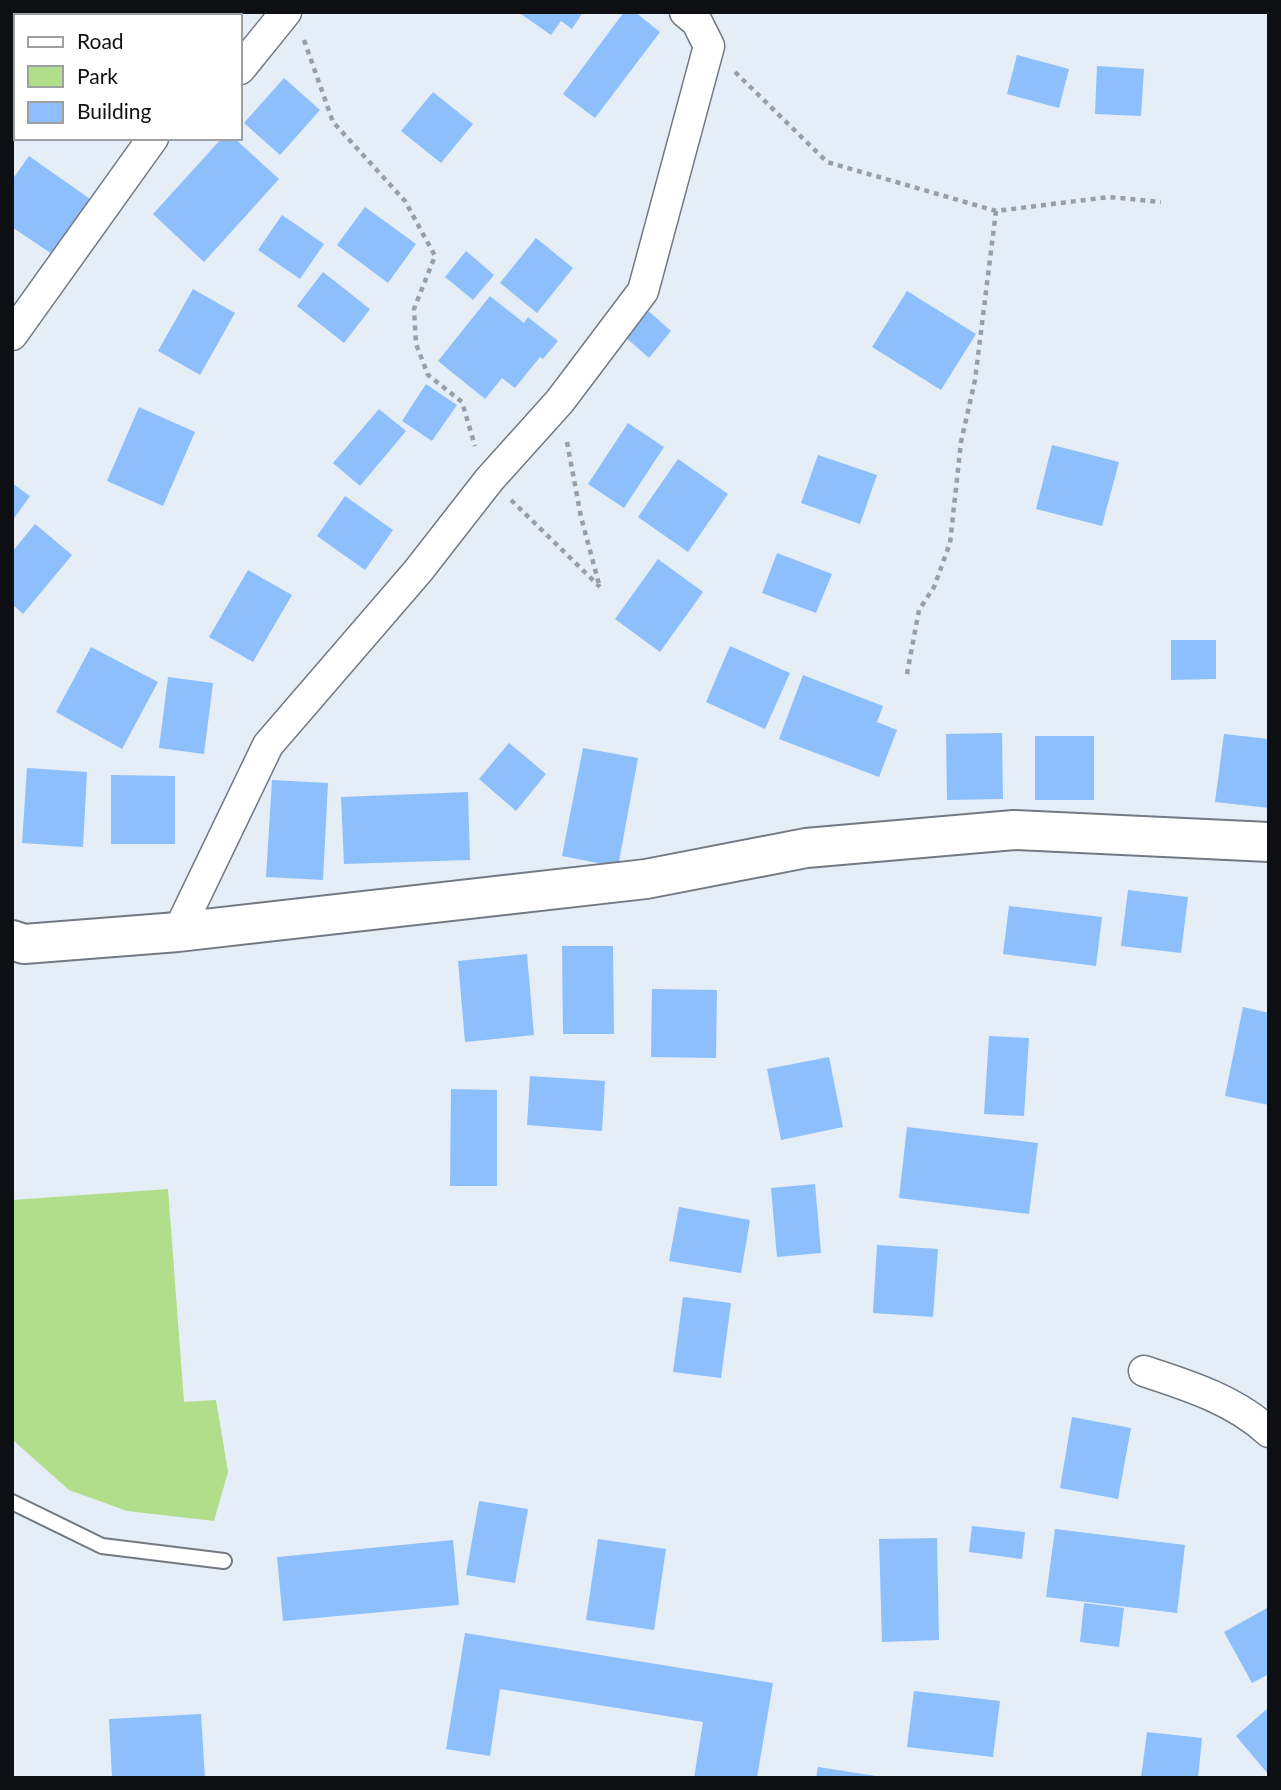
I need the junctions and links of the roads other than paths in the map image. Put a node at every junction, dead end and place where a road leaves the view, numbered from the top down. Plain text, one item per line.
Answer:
1 (286, 12) edge
2 (685, 12) edge
3 (242, 67) edge
4 (152, 140) edge
5 (12, 335) edge
6 (1269, 842) edge
7 (178, 932) junction
8 (12, 940) edge
9 (1144, 1371) dead end
10 (1269, 1432) edge
11 (12, 1502) edge
12 (224, 1561) dead end

1 - 3 street
2 - 7 street
4 - 5 street
6 - 7 street
7 - 8 street
9 - 10 street
11 - 12 lane

